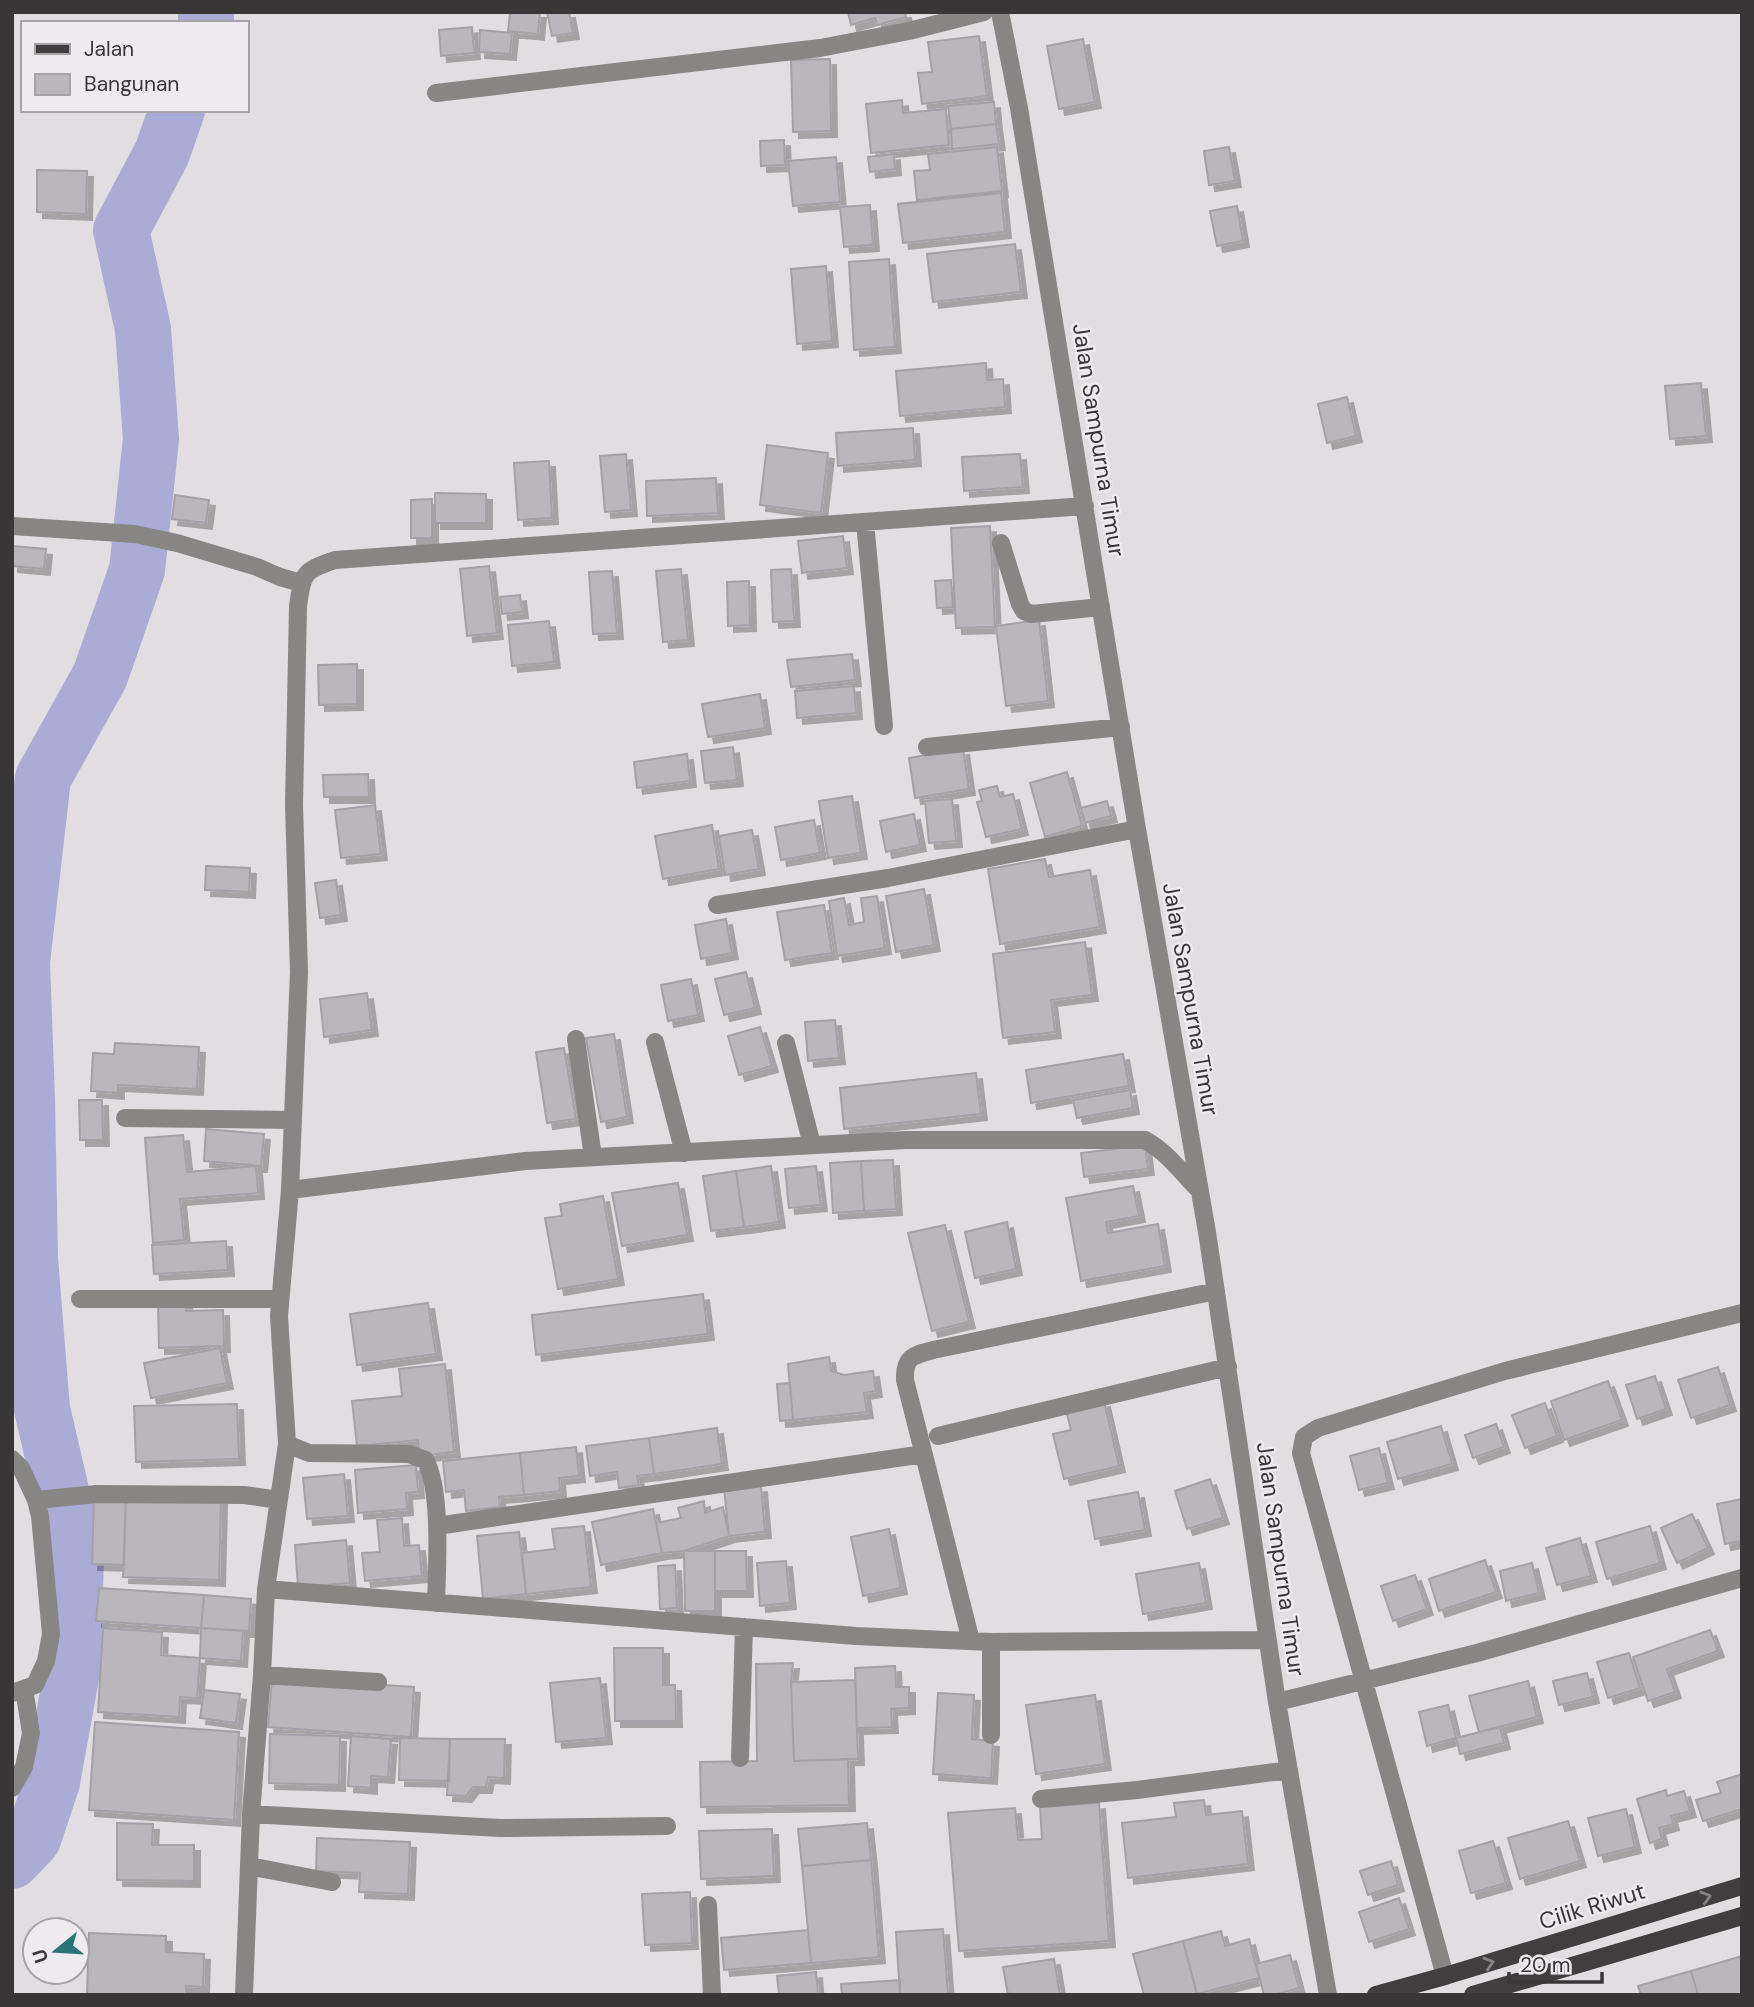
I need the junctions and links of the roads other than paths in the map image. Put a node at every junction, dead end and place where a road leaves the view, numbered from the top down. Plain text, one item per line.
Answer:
1 (984, 12) edge
2 (1000, 12) edge
3 (436, 93) dead end
4 (1085, 506) junction
5 (865, 522) junction
6 (12, 526) edge
7 (1001, 543) dead end
8 (301, 583) junction
9 (1101, 607) junction
10 (884, 726) dead end
11 (1121, 727) junction
12 (927, 747) dead end
13 (1137, 829) junction
14 (717, 905) dead end
15 (576, 1039) dead end
16 (655, 1042) dead end
17 (786, 1042) dead end
18 (125, 1118) dead end
19 (293, 1120) junction
20 (812, 1145) junction
21 (684, 1153) junction
22 (593, 1157) junction
23 (290, 1190) junction
24 (1200, 1191) junction
25 (1216, 1291) junction
26 (80, 1299) dead end
27 (280, 1299) junction
28 (1742, 1312) edge
29 (1228, 1367) junction
30 (938, 1436) dead end
31 (287, 1444) junction
32 (924, 1454) junction
33 (12, 1459) edge
34 (44, 1499) junction
35 (279, 1500) junction
36 (437, 1526) junction
37 (1742, 1578) edge
38 (266, 1589) junction
39 (436, 1603) junction
40 (744, 1627) junction
41 (1268, 1640) junction
42 (971, 1641) junction
43 (991, 1642) junction
44 (262, 1675) junction
45 (1364, 1681) junction
46 (378, 1682) dead end
47 (18, 1691) edge
48 (1276, 1702) junction
49 (991, 1735) dead end
50 (740, 1758) dead end
51 (1289, 1770) junction
52 (12, 1788) edge
53 (1041, 1799) dead end
54 (251, 1814) junction
55 (667, 1826) dead end
56 (249, 1866) junction
57 (332, 1882) dead end
58 (1741, 1887) edge
59 (708, 1905) dead end
60 (1742, 1916) edge
61 (1445, 1976) junction
62 (244, 1995) edge
63 (712, 1995) edge
64 (1328, 1995) edge
65 (1376, 1995) edge
66 (1473, 1995) edge

1 - 3 street
2 - 4 street, Jalan Sampurna Timur
4 - 5 street
4 - 9 street, Jalan Sampurna Timur
5 - 8 street
5 - 10 street
6 - 8 street
7 - 9 street
8 - 19 street
9 - 11 street, Jalan Sampurna Timur
11 - 12 street
11 - 13 street, Jalan Sampurna Timur
13 - 14 street
13 - 24 street, Jalan Sampurna Timur
15 - 22 street
16 - 21 street
17 - 20 street
18 - 19 street
19 - 23 street
20 - 21 street
20 - 24 street
21 - 22 street
22 - 23 street
23 - 27 street
24 - 25 street, Jalan Sampurna Timur
25 - 29 street, Jalan Sampurna Timur
25 - 32 street
26 - 27 street
27 - 31 street
28 - 45 street
29 - 30 street
29 - 41 street, Jalan Sampurna Timur
31 - 35 street
31 - 36 street
32 - 36 street
32 - 42 street
33 - 34 street
34 - 35 street
34 - 47 street
35 - 38 street
36 - 39 street
37 - 45 street
38 - 39 street
38 - 44 street
39 - 40 street
40 - 42 street
40 - 50 street
41 - 43 street
41 - 48 street, Jalan Sampurna Timur
42 - 43 street
43 - 49 street
44 - 46 street
44 - 54 street
45 - 48 street
45 - 61 street
47 - 52 street
48 - 51 street, Jalan Sampurna Timur
51 - 53 street
51 - 64 street, Jalan Sampurna Timur
54 - 55 street
54 - 56 street
56 - 57 street
56 - 62 street
61 -> 58 main road, Cilik Riwut
59 - 63 street
60 - 66 main road
61 - 65 main road, Cilik Riwut

